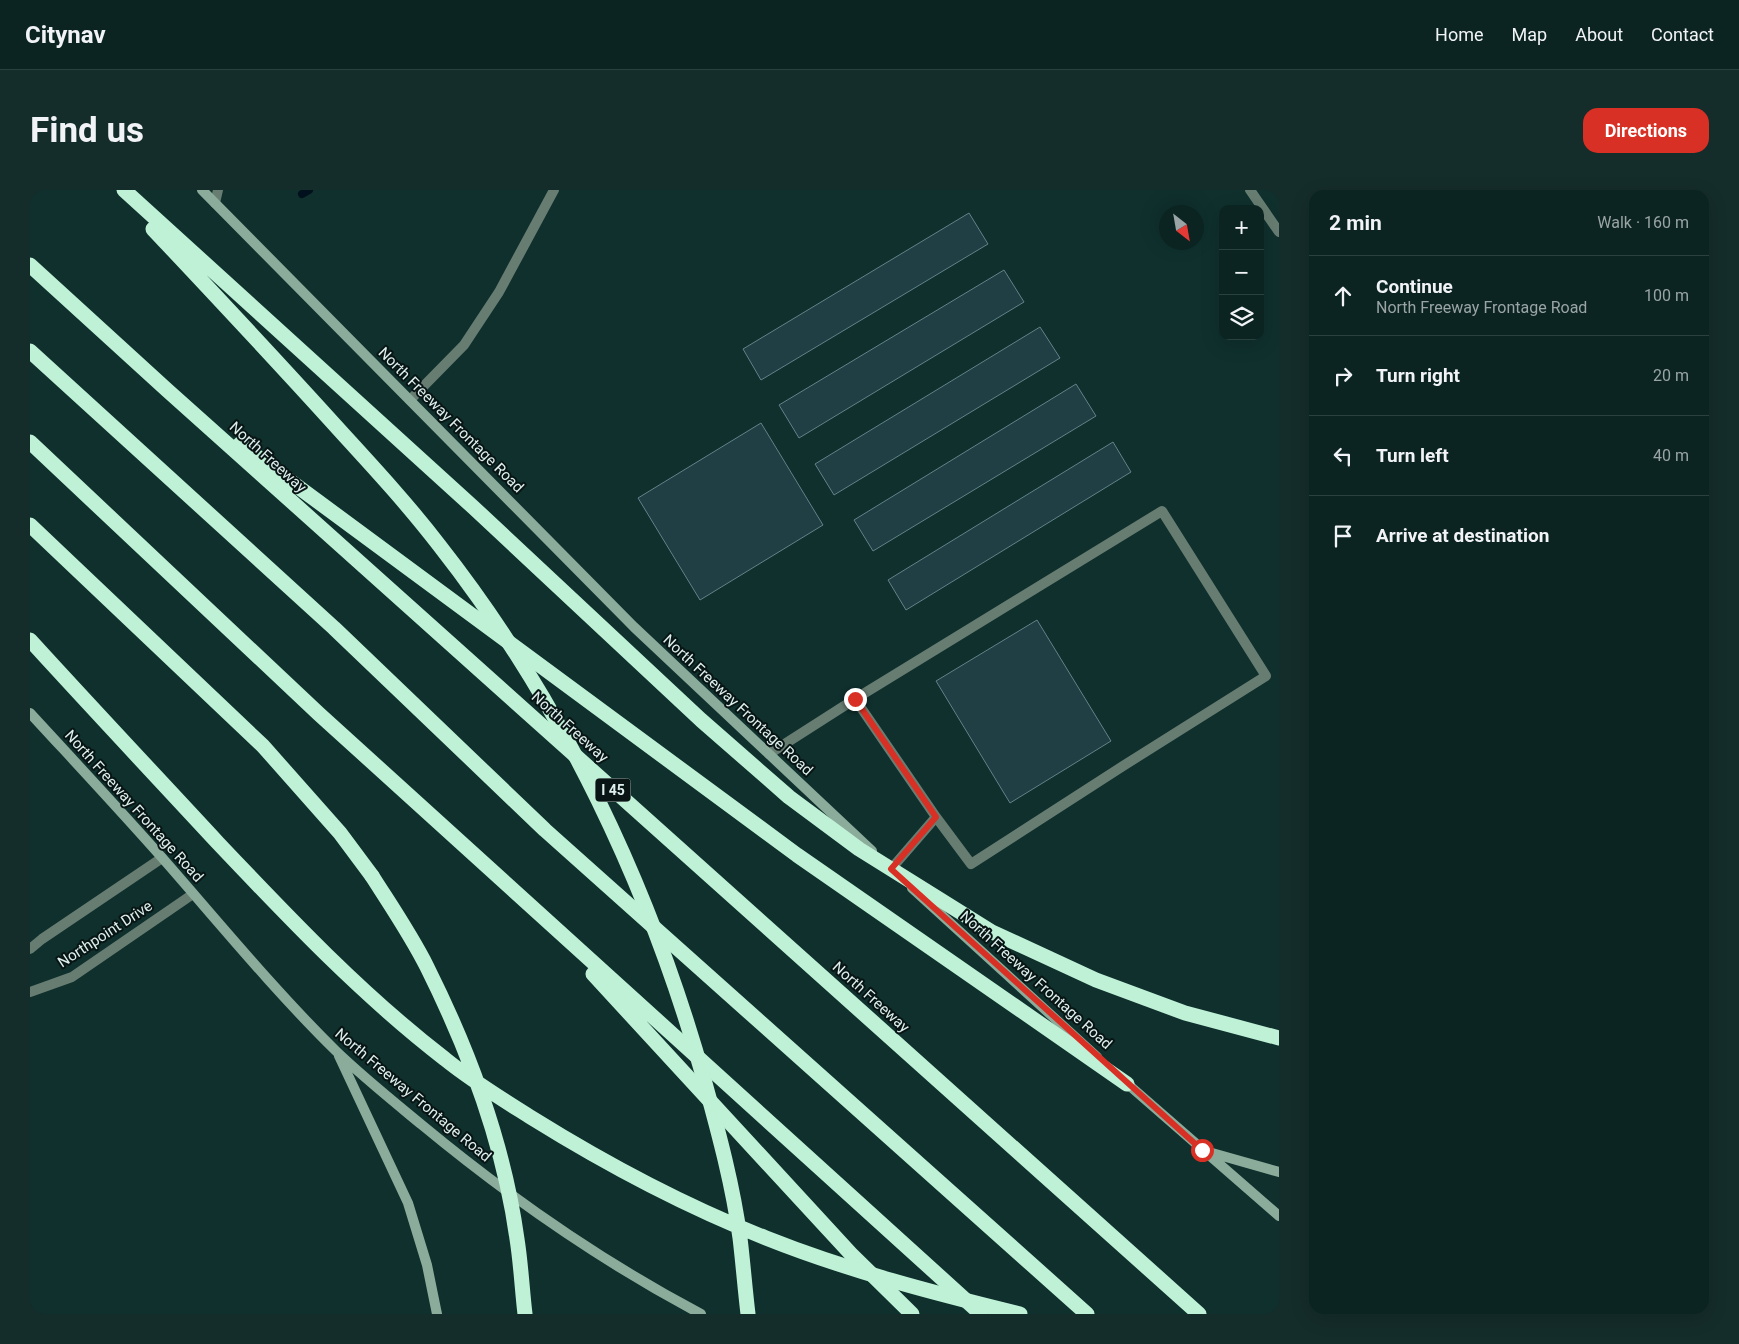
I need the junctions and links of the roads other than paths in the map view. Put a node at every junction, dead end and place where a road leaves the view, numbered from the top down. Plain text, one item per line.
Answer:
1 (117, 190) edge
2 (124, 190) edge
3 (202, 190) edge
4 (218, 190) edge
5 (554, 190) edge
6 (1250, 190) edge
7 (215, 203) junction
8 (1279, 232) edge
9 (30, 265) edge
10 (30, 351) edge
11 (167, 390) junction
12 (410, 400) junction
13 (30, 442) edge
14 (30, 525) edge
15 (30, 640) edge
16 (855, 699) junction
17 (30, 713) edge
18 (768, 754) junction
19 (936, 817) junction
20 (162, 858) junction
21 (891, 869) junction
22 (193, 894) junction
23 (526, 901) junction
24 (30, 949) edge
25 (30, 992) edge
26 (1279, 1038) edge
27 (337, 1053) junction
28 (1127, 1084) junction
29 (1202, 1150) junction
30 (1279, 1172) edge
31 (1279, 1216) edge
32 (437, 1314) edge
33 (525, 1314) edge
34 (701, 1314) edge
35 (748, 1314) edge
36 (912, 1314) edge
37 (981, 1314) edge
38 (1020, 1314) edge
39 (1087, 1314) edge
40 (1198, 1314) edge

1 - 35 highway, bridge
2 - 26 highway, bridge
3 - 7 main road, North Freeway Frontage Road
4 - 7 street
5 - 12 street
6 - 8 street
7 - 12 main road, North Freeway Frontage Road
9 - 11 highway, North Freeway / I 45
10 - 39 highway
11 - 28 highway
11 - 40 highway, North Freeway / I 45
12 - 18 main road, North Freeway Frontage Road
13 - 23 highway
14 - 33 highway, bridge
15 - 38 highway, bridge
16 - 18 street
16 - 19 street
16 - 19 street
17 - 20 main road, North Freeway Frontage Road
18 - 21 main road, North Freeway Frontage Road
19 - 21 street
20 - 22 main road, North Freeway Frontage Road
20 - 24 street, Northpoint Drive
21 - 28 main road, North Freeway Frontage Road
22 - 25 street, Northpoint Drive
22 - 27 main road, North Freeway Frontage Road
23 - 36 highway
23 - 37 highway
27 - 32 main road
27 - 34 main road, North Freeway Frontage Road
28 - 29 main road, North Freeway Frontage Road
29 - 30 main road
29 - 31 main road, North Freeway Frontage Road

